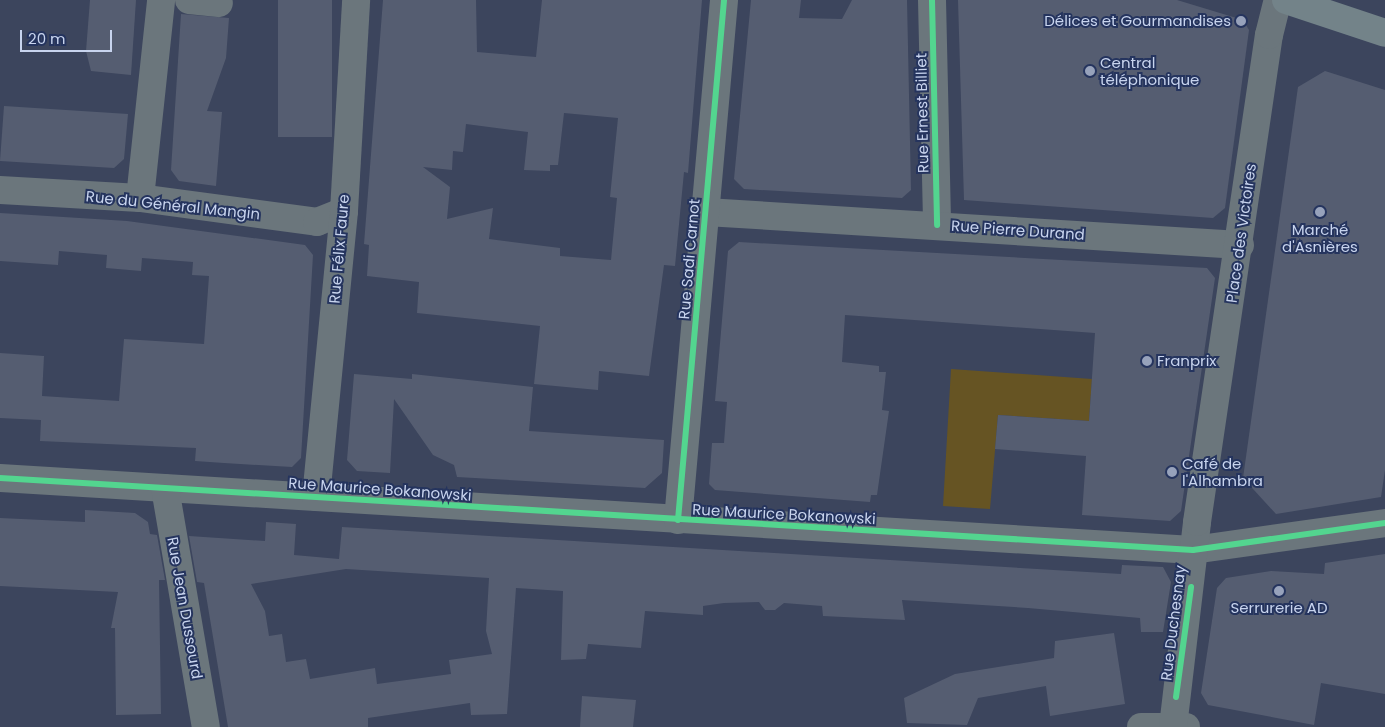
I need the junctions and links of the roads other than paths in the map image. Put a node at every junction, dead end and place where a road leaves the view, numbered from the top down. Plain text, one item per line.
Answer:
1 (161, 0) edge
2 (189, 0) edge
3 (356, 0) edge
4 (724, 0) edge
5 (932, 0) edge
6 (1278, 0) edge
7 (1286, 0) edge
8 (219, 3) dead end
9 (1385, 33) edge
10 (0, 190) edge
11 (140, 198) junction
12 (344, 211) junction
13 (706, 212) junction
14 (937, 225) junction
15 (1240, 245) junction
16 (1205, 467) joint
17 (0, 478) edge
18 (165, 488) junction
19 (316, 497) junction
20 (678, 520) junction
21 (1385, 524) edge
22 (1193, 550) junction
23 (206, 727) edge
24 (1141, 727) edge
25 (1173, 727) edge
26 (1186, 727) edge

1 - 11 street
2 - 8 street
3 - 12 street, Rue Félix Faure
4 - 13 street, Rue Sadi Carnot
5 - 14 street, Rue Ernest Billiet
6 - 15 street, Place des Victoires
7 - 9 main road
10 - 11 street, Rue du Général Mangin
11 - 12 street, Rue du Général Mangin
12 - 19 street, Rue Félix Faure
13 - 14 street, Rue Pierre Durand
13 - 20 street, Rue Sadi Carnot
14 - 15 street, Rue Pierre Durand
15 - 16 street, Place des Victoires
16 - 22 street, Rue Duchesnay
17 - 18 street, Rue Maurice Bokanowski
18 - 19 street, Rue Maurice Bokanowski
18 - 23 street, Rue Jean Dussourd
19 - 20 street, Rue Maurice Bokanowski
20 - 22 street, Rue Maurice Bokanowski
21 - 22 street, Rue Maurice Bokanowski
22 - 25 street, Rue Duchesnay
24 - 25 street
25 - 26 street

